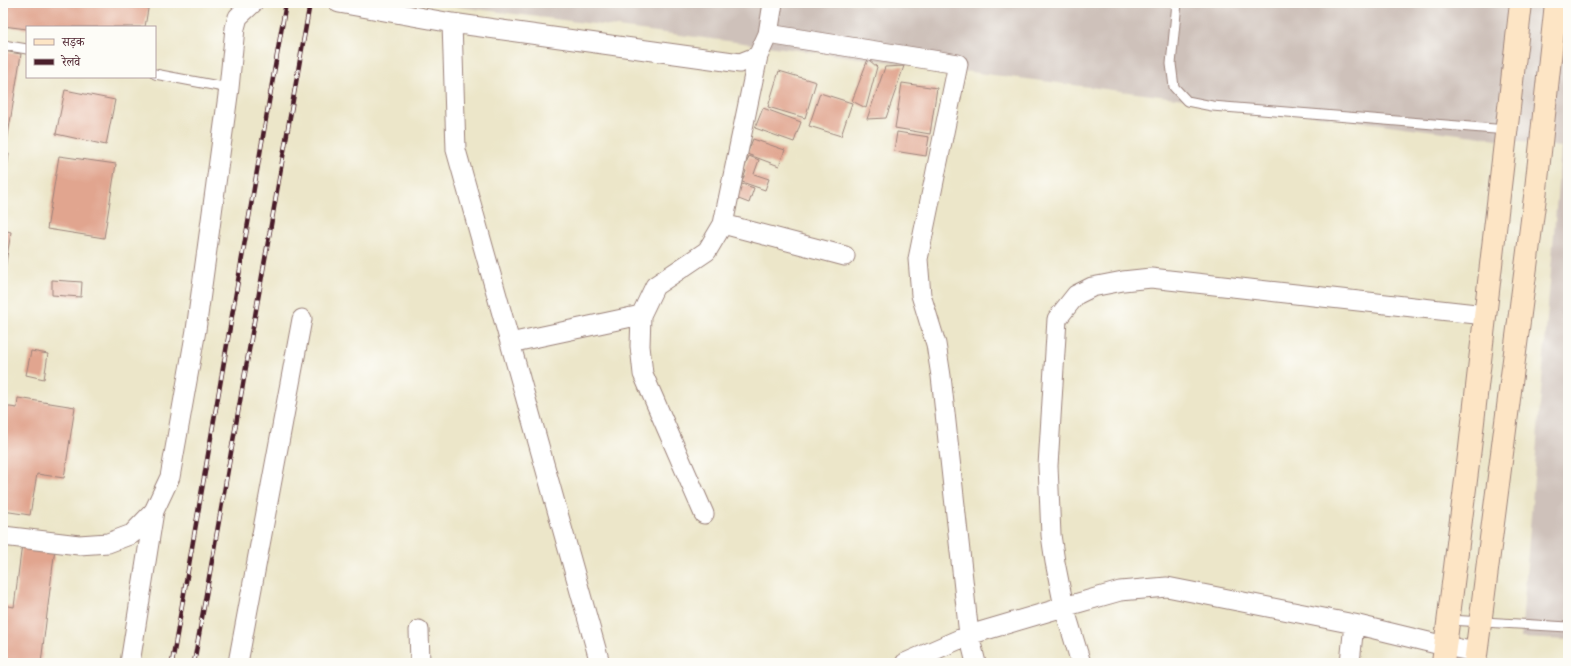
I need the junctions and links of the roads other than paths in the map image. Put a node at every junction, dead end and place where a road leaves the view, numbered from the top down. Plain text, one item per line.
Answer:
1 (253, 3) edge
2 (339, 3) edge
3 (773, 3) edge
4 (1177, 3) edge
5 (1521, 3) edge
6 (1556, 3) edge
7 (452, 23) junction
8 (768, 34) junction
9 (3, 44) edge
10 (26, 49) edge
11 (758, 56) junction
12 (156, 74) edge
13 (229, 88) junction
14 (1507, 130) junction
15 (723, 224) junction
16 (845, 256) dead end
17 (641, 315) junction
18 (1485, 315) junction
19 (302, 319) dead end
20 (510, 343) junction
21 (154, 511) junction
22 (704, 514) dead end
23 (3, 536) edge
24 (1064, 607) junction
25 (1449, 620) junction
26 (1481, 622) junction
27 (1354, 624) junction
28 (1568, 627) edge
29 (419, 630) dead end
30 (969, 635) junction
31 (1444, 655) edge
32 (1476, 658) edge
33 (130, 663) edge
34 (238, 663) edge
35 (420, 663) edge
36 (600, 663) edge
37 (905, 663) edge
38 (976, 663) edge
39 (1080, 663) edge
40 (1350, 663) edge

1 - 13 street
2 - 7 street
3 - 8 street
4 - 14 lane
5 - 14 street
6 - 26 street
7 - 11 street
7 - 20 street
8 - 11 street
8 - 30 street
9 - 10 lane
11 - 15 street
12 - 13 lane
13 - 21 street
14 - 18 street
15 - 16 street
15 - 17 street
17 - 20 street
17 - 22 street
18 - 24 street
18 - 25 street
19 - 34 street
20 - 36 street
21 - 23 street
21 - 33 street
24 - 27 street
24 - 30 street
24 - 39 street
25 - 26 lane
25 - 31 street
26 - 28 lane
26 - 32 street
27 - 31 street
27 - 40 street
29 - 35 street
30 - 37 street
30 - 38 street
31 - 32 street

